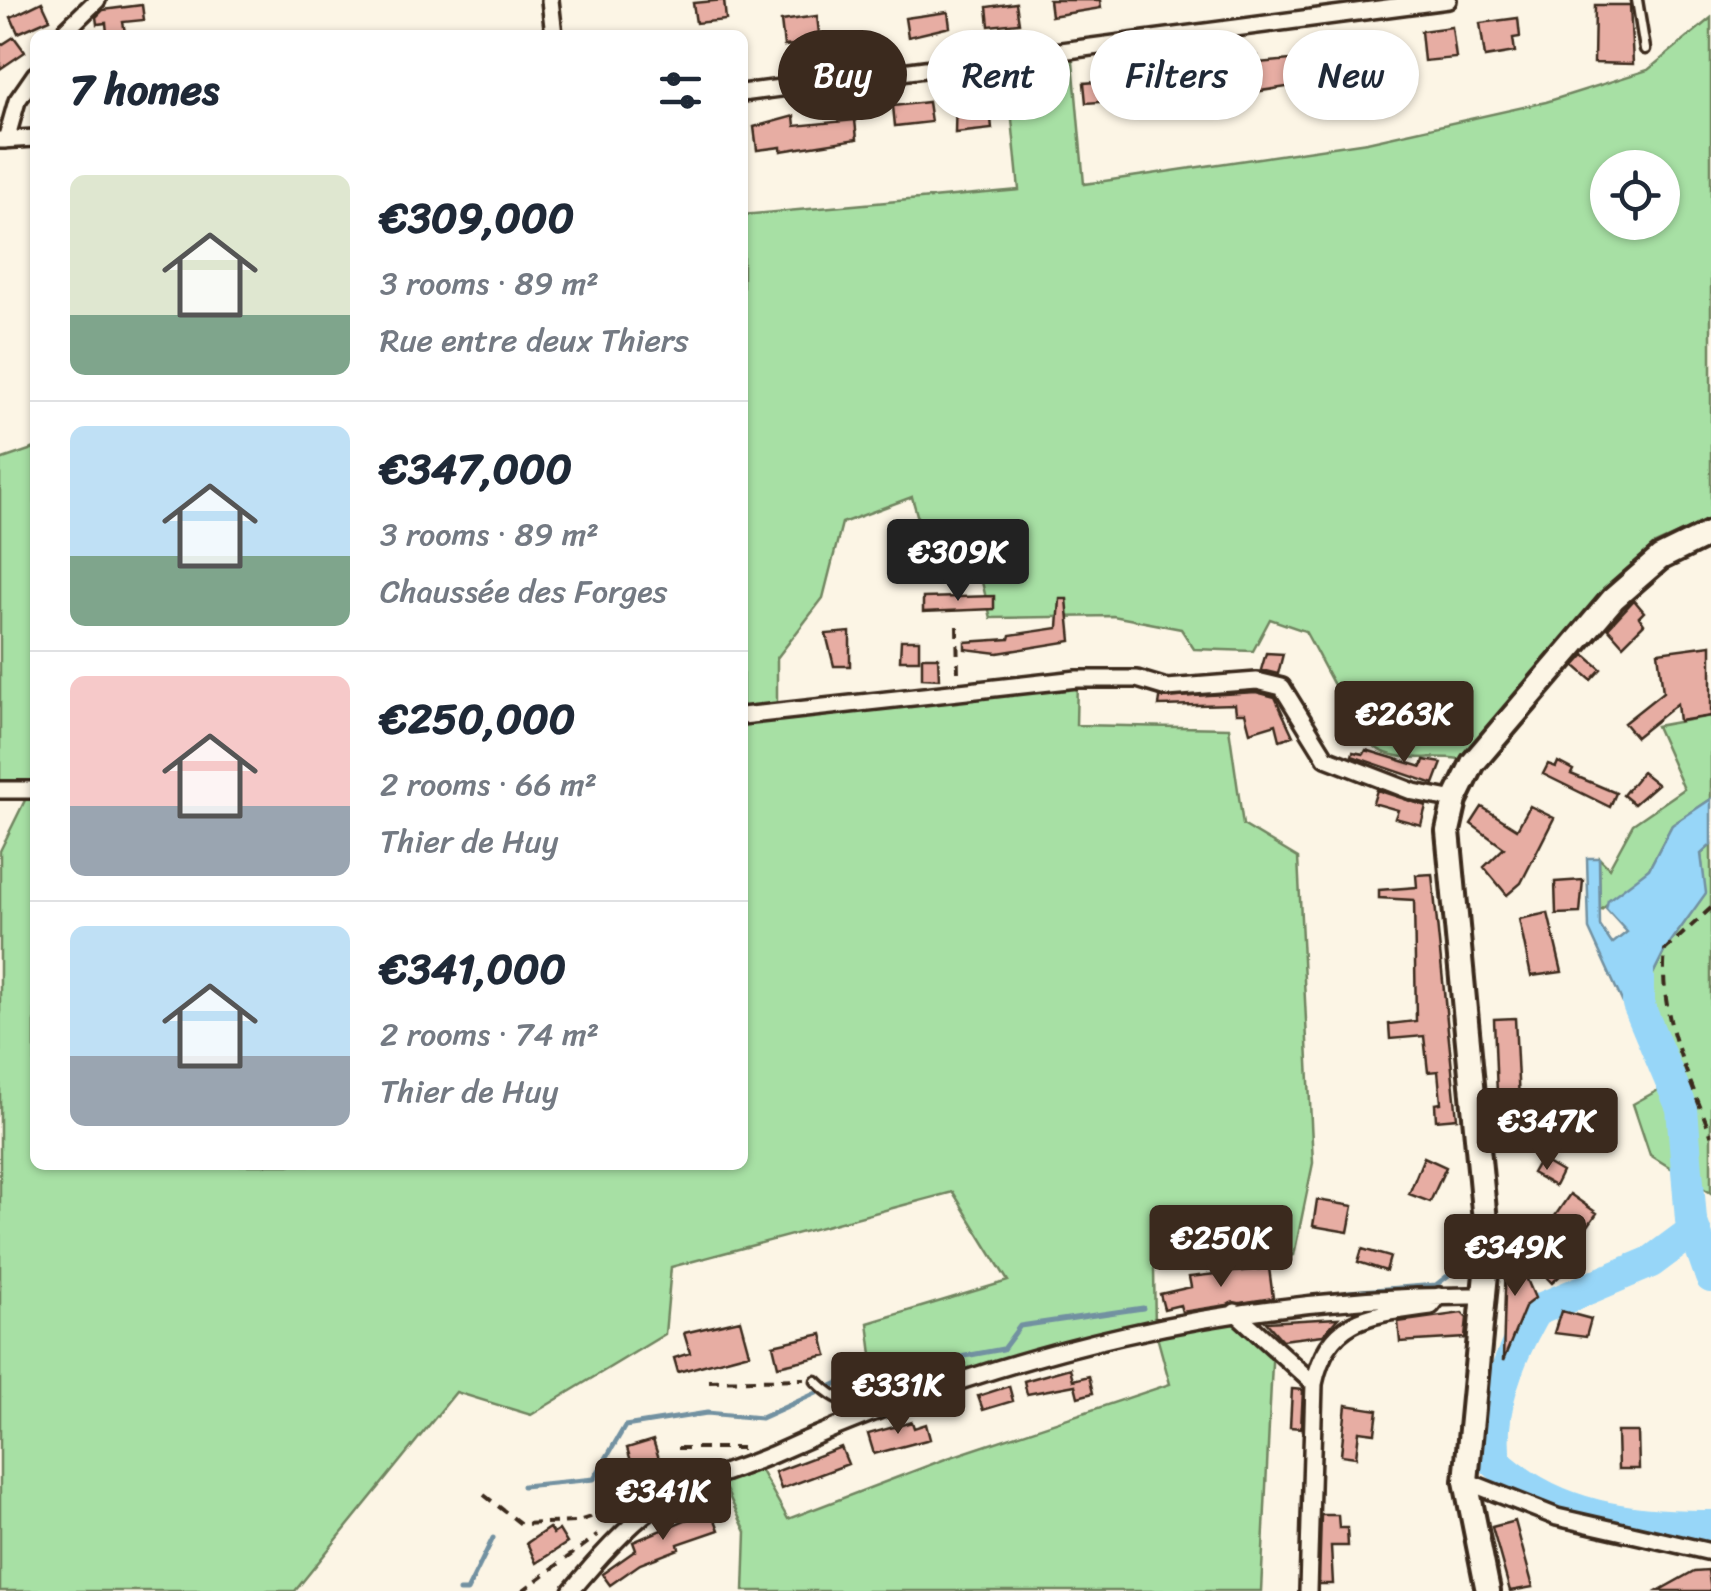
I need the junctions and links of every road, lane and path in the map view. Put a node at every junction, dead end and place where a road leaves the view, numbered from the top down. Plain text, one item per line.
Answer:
1 (97, 0) edge
2 (550, 0) edge
3 (1448, 0) edge
4 (1638, 0) edge
5 (66, 30) edge
6 (553, 30) edge
7 (1645, 49) dead end
8 (30, 82) edge
9 (748, 91) edge
10 (30, 138) edge
11 (3, 140) edge
12 (1711, 533) edge
13 (957, 626) dead end
14 (958, 694) junction
15 (748, 715) edge
16 (0, 790) edge
17 (30, 790) edge
18 (1455, 800) junction
19 (1711, 908) edge
20 (1711, 1135) edge
21 (1439, 1296) junction
22 (1487, 1296) junction
23 (1235, 1312) junction
24 (709, 1381) dead end
25 (816, 1381) joint
26 (1314, 1384) junction
27 (931, 1391) junction
28 (678, 1448) dead end
29 (777, 1452) junction
30 (1466, 1481) junction
31 (484, 1495) dead end
32 (653, 1506) junction
33 (606, 1530) dead end
34 (1711, 1552) edge
35 (522, 1591) edge
36 (571, 1591) edge
37 (1308, 1591) edge
38 (1488, 1591) edge

1 - 5 street
2 - 6 street
3 - 9 street
4 - 7 lane
8 - 11 street
10 - 11 street
12 - 18 main road
13 - 14 path
14 - 15 street
14 - 18 street
16 - 17 street
18 - 22 main road
19 - 20 path
21 - 22 street
21 - 23 street
21 - 26 street
22 - 30 main road
23 - 26 street
23 - 27 street
24 - 25 path
25 - 27 lane
26 - 37 street
27 - 29 street
28 - 29 path
29 - 32 street
30 - 34 street
30 - 38 main road
31 - 32 path
32 - 36 street
33 - 35 path

